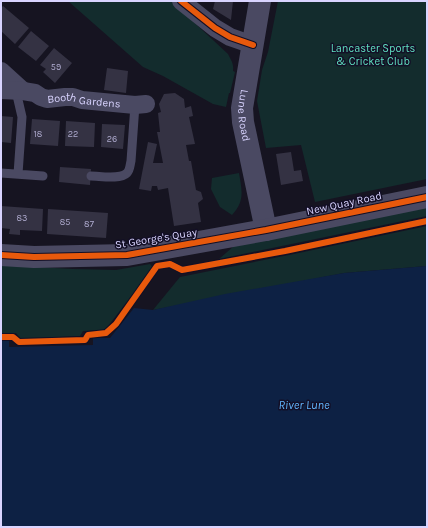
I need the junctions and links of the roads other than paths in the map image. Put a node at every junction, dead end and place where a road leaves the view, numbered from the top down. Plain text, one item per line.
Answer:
1 (181, 1) edge
2 (260, 1) edge
3 (253, 45) junction
4 (1, 71) edge
5 (13, 91) edge
6 (140, 104) joint
7 (1, 173) edge
8 (18, 174) junction
9 (43, 176) dead end
10 (91, 176) dead end
11 (427, 197) edge
12 (266, 230) junction
13 (1, 255) edge

1 - 3 street
2 - 3 street, Lune Road
3 - 12 street, Lune Road
4 - 5 street, Booth Gardens
5 - 6 street, Booth Gardens
5 - 8 lane
6 - 10 lane
7 - 8 lane
8 - 9 lane
11 - 12 street, New Quay Road
12 - 13 street, St George's Quay

